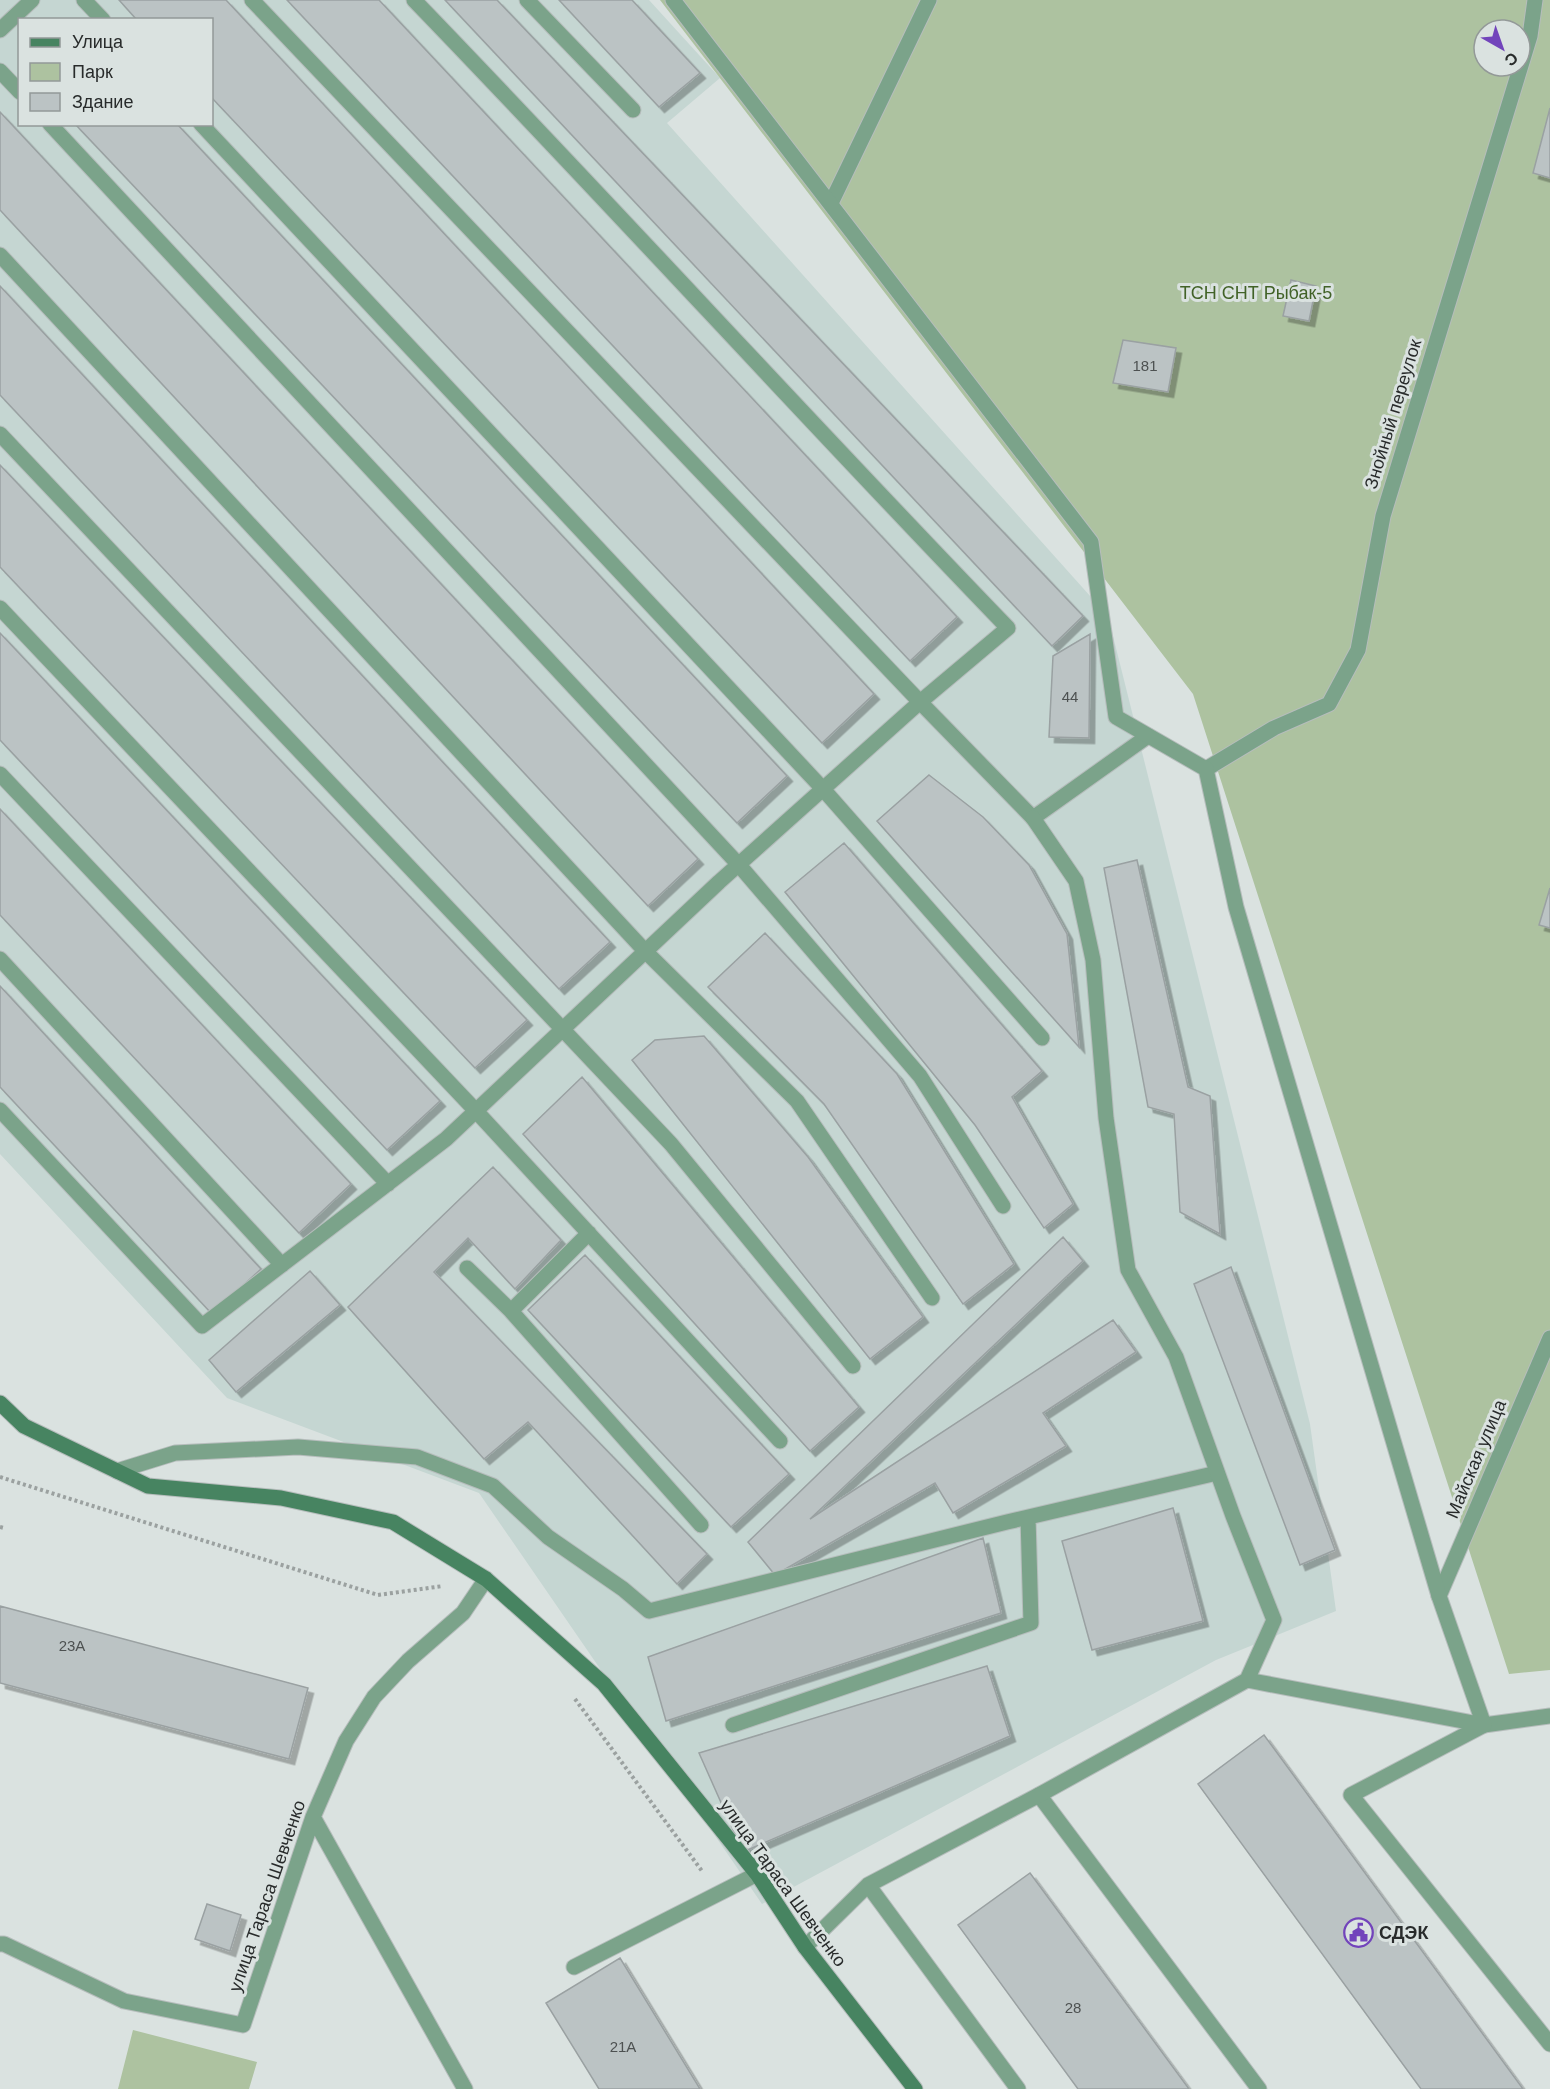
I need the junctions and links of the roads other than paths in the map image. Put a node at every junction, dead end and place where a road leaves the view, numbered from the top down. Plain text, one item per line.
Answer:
1 (32, 0) edge
2 (84, 0) edge
3 (252, 0) edge
4 (414, 0) edge
5 (527, 0) edge
6 (673, 0) edge
7 (928, 0) edge
8 (1535, 0) edge
9 (101, 18) edge
10 (0, 30) edge
11 (0, 71) edge
12 (18, 90) edge
13 (633, 110) dead end
14 (52, 126) edge
15 (203, 126) edge
16 (831, 203) junction
17 (0, 255) edge
18 (0, 435) edge
19 (0, 608) edge
20 (920, 702) junction
21 (1148, 736) junction
22 (1206, 769) junction
23 (0, 774) edge
24 (823, 789) junction
25 (1033, 818) junction
26 (739, 865) junction
27 (645, 951) junction
28 (0, 959) edge
29 (562, 1030) junction
30 (1042, 1038) dead end
31 (0, 1110) edge
32 (476, 1111) junction
33 (388, 1184) junction
34 (1003, 1206) dead end
35 (589, 1233) junction
36 (282, 1265) junction
37 (466, 1268) dead end
38 (932, 1298) dead end
39 (511, 1311) junction
40 (1550, 1338) edge
41 (853, 1366) dead end
42 (0, 1403) edge
43 (780, 1441) dead end
44 (117, 1471) junction
45 (1217, 1473) junction
46 (1028, 1517) junction
47 (701, 1525) dead end
48 (486, 1579) junction
49 (1439, 1596) junction
50 (1248, 1680) junction
51 (1550, 1716) edge
52 (733, 1725) dead end
53 (1485, 1725) junction
54 (1039, 1795) junction
55 (313, 1817) junction
56 (757, 1874) junction
57 (868, 1885) junction
58 (0, 1944) edge
59 (805, 1947) junction
60 (574, 1967) dead end
61 (1550, 2044) edge
62 (465, 2089) edge
63 (915, 2089) edge
64 (1018, 2089) edge
65 (1259, 2089) edge

1 - 10 street
2 - 9 street
3 - 20 street
4 - 20 street
5 - 13 street
6 - 16 street
7 - 16 street
8 - 22 street, Знойный переулок
11 - 12 street
14 - 26 street
15 - 24 street
16 - 21 street
17 - 27 street
18 - 29 street
19 - 32 street
20 - 24 street
20 - 25 street
21 - 22 street
21 - 25 street
22 - 49 street
23 - 33 street
24 - 26 street
24 - 30 street
25 - 45 street
26 - 27 street
26 - 34 street
27 - 29 street
27 - 38 street
28 - 36 street
29 - 32 street
29 - 41 street
31 - 36 street
32 - 33 street
32 - 35 street
33 - 36 street
35 - 39 street
35 - 43 street
37 - 39 street
39 - 47 street
40 - 49 street, Майская улица
42 - 44 street, улица Тараса Шевченко
44 - 46 street
44 - 48 street, улица Тараса Шевченко
45 - 46 street
45 - 50 street
46 - 52 street
48 - 55 street, улица Тараса Шевченко
48 - 56 street, улица Тараса Шевченко
49 - 53 street
50 - 53 street
50 - 54 street
51 - 53 street
53 - 61 street
54 - 57 street
54 - 65 street
55 - 58 street, улица Тараса Шевченко
55 - 62 street
56 - 59 street, улица Тараса Шевченко
56 - 60 street
57 - 59 street
57 - 64 street
59 - 63 street, улица Тараса Шевченко

